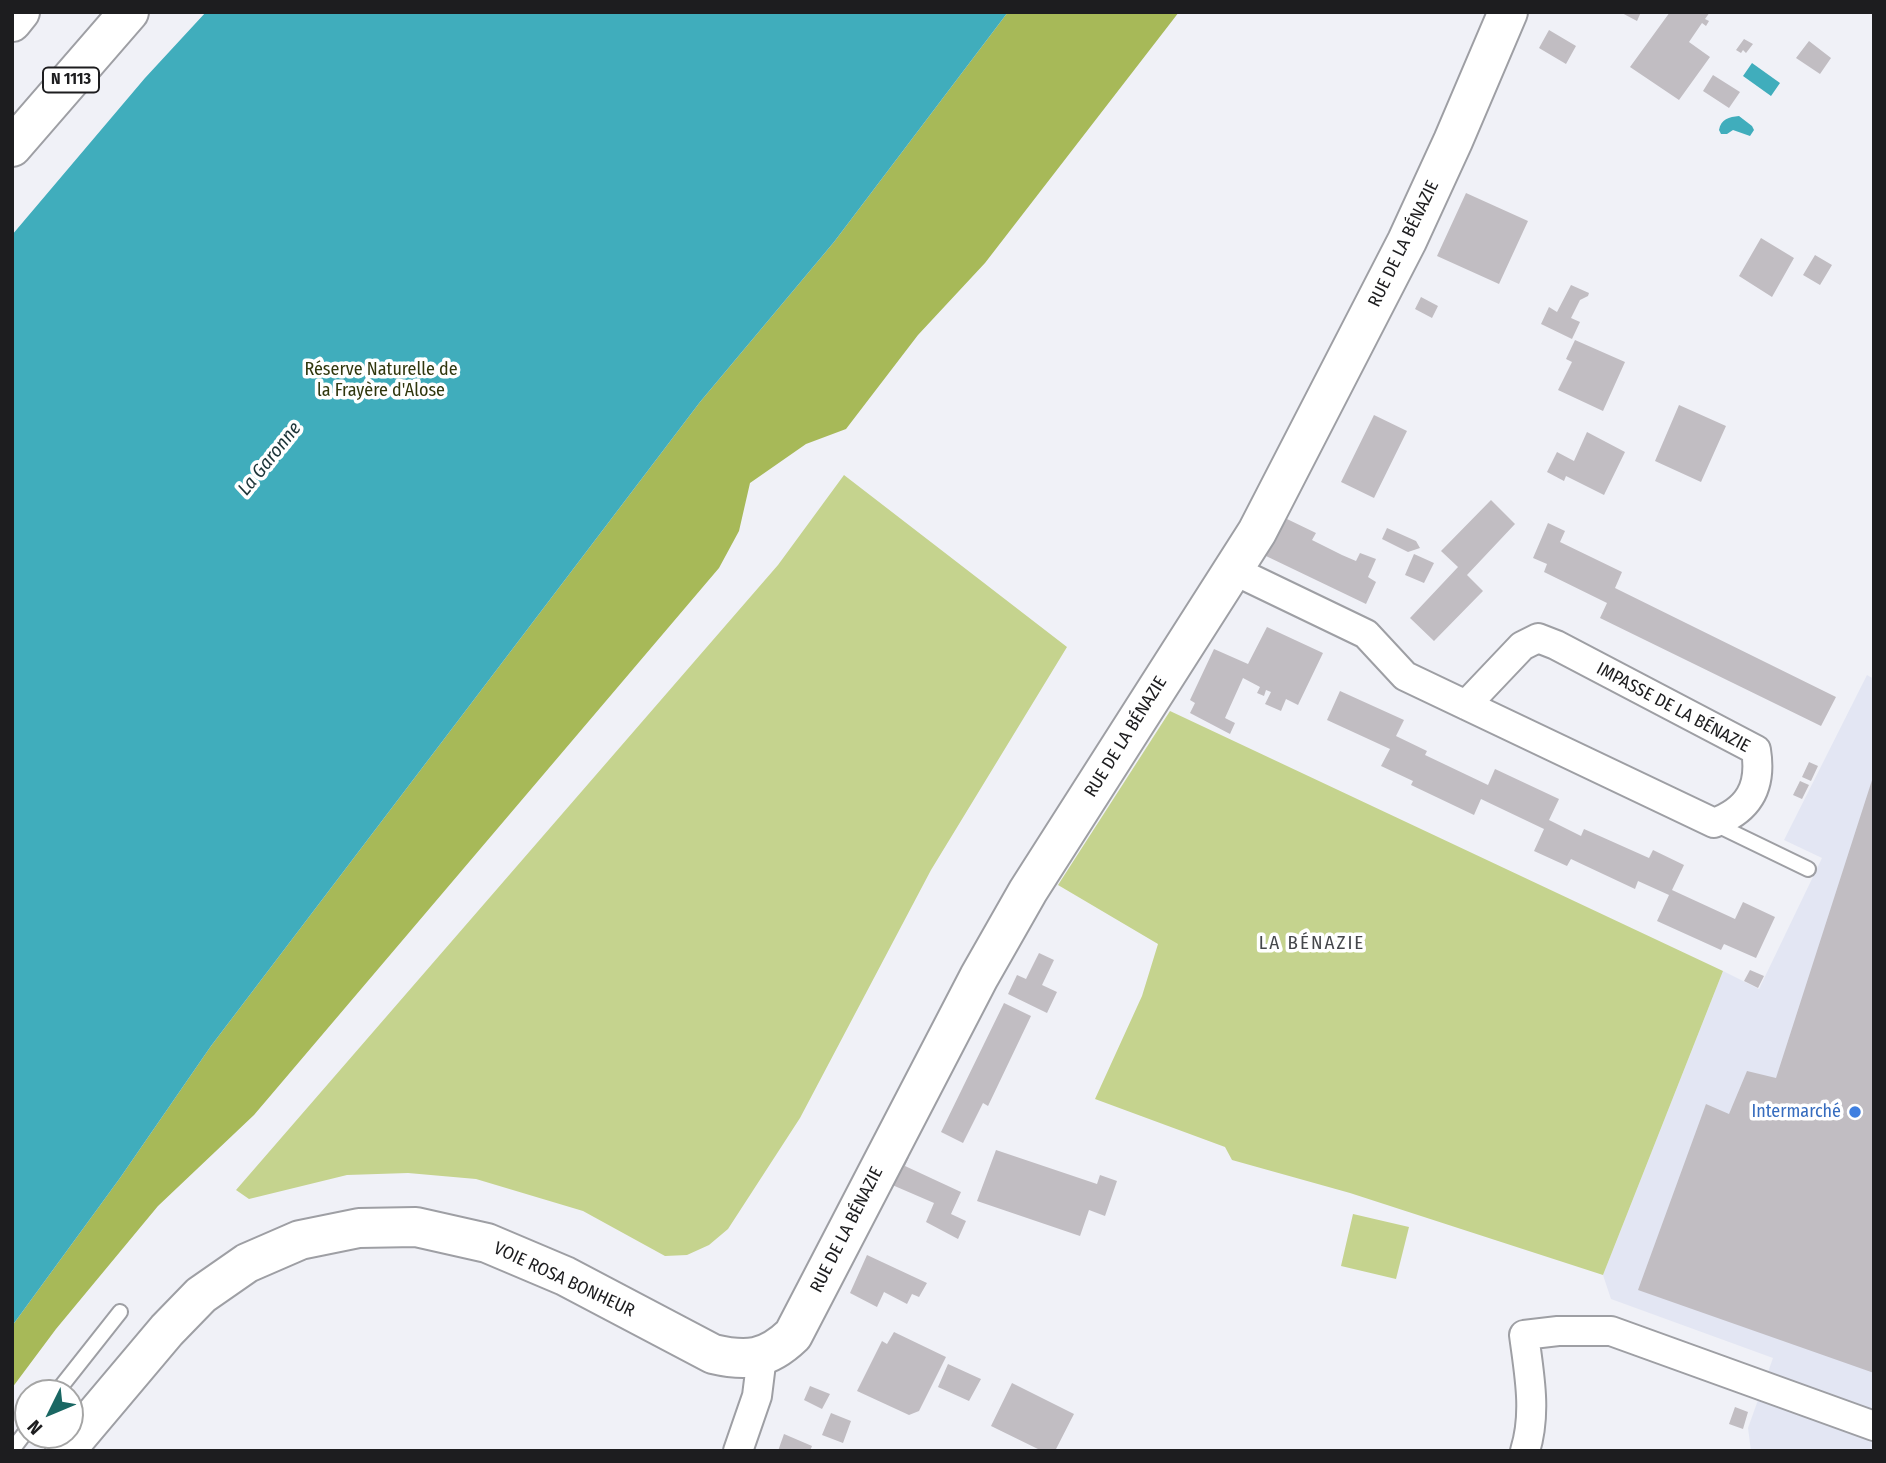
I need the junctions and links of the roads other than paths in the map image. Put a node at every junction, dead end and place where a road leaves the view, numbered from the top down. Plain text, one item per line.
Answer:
1 (20, 12) edge
2 (129, 12) edge
3 (1508, 12) edge
4 (12, 22) edge
5 (12, 147) edge
6 (1233, 570) junction
7 (1466, 705) junction
8 (1714, 823) junction
9 (1808, 869) dead end
10 (120, 1312) dead end
11 (762, 1356) junction
12 (67, 1379) edge
13 (84, 1424) edge
14 (1874, 1426) edge
15 (738, 1451) edge
16 (1525, 1451) edge

1 - 4 street
2 - 5 street, N 1113
3 - 6 street, RUE DE LA BÉNAZIE
6 - 7 street
6 - 11 street, RUE DE LA BÉNAZIE
7 - 8 street
7 - 8 street, IMPASSE DE LA BÉNAZIE
8 - 9 lane
10 - 12 lane
11 - 13 street, VOIE ROSA BONHEUR
11 - 15 street
14 - 16 street

